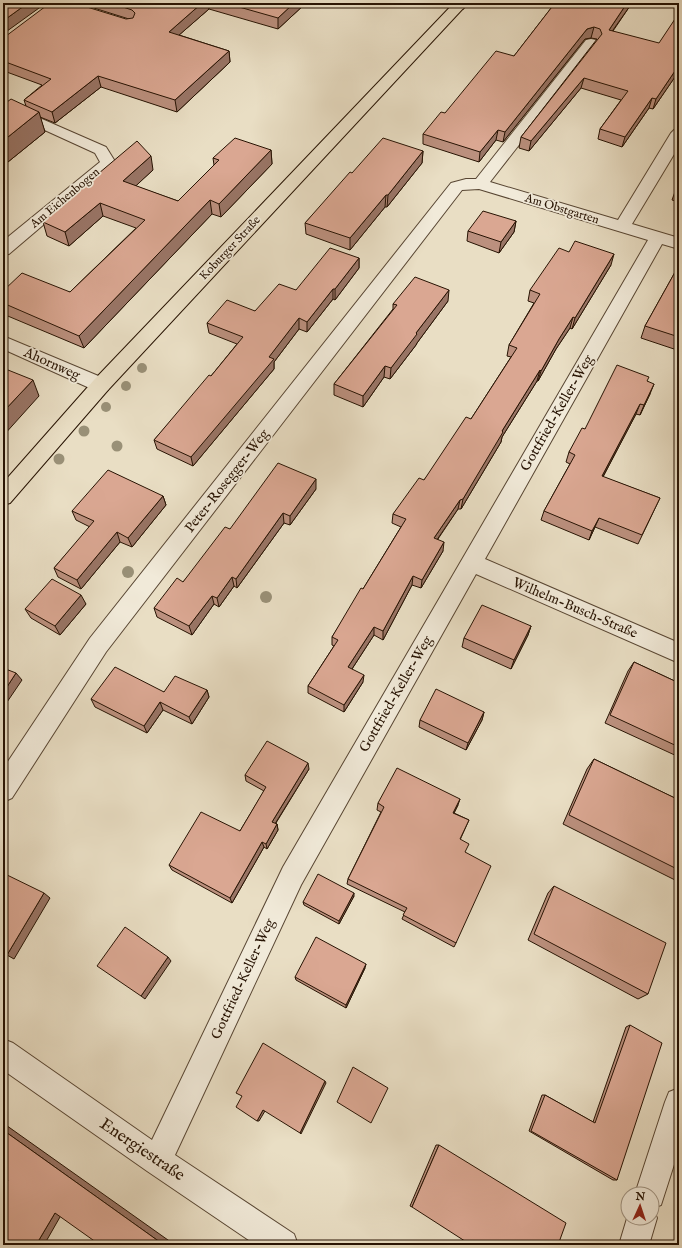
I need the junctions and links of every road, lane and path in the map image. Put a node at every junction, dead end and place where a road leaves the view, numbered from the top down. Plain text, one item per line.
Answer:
1 (456, 4) edge
2 (591, 44) dead end
3 (3, 106) edge
4 (679, 133) edge
5 (473, 184) junction
6 (622, 227) junction
7 (657, 238) junction
8 (679, 244) edge
9 (3, 250) edge
10 (3, 342) edge
11 (101, 385) junction
12 (3, 497) edge
13 (472, 564) junction
14 (679, 653) edge
15 (3, 790) edge
16 (3, 1053) edge
17 (679, 1102) edge
18 (157, 1161) junction
19 (653, 1186) edge
20 (640, 1226) edge
21 (282, 1245) edge
22 (634, 1245) edge

1 - 11 main road, Koburger Straße
2 - 5 street, Peter-Rosegger-Weg
3 - 9 street, Am Eichenbogen
4 - 6 street
5 - 6 street, Am Obstgarten
5 - 15 street, Peter-Rosegger-Weg
6 - 7 street, Am Obstgarten
7 - 8 street, Am Obstgarten
7 - 13 street, Gottfried-Keller-Weg
10 - 11 street, Ahornweg
11 - 12 main road, Koburger Straße
13 - 14 street, Wilhelm-Busch-Straße
13 - 18 street, Gottfried-Keller-Weg
16 - 18 street, Energiestraße
17 - 19 street
18 - 21 street, Energiestraße
20 - 22 street

